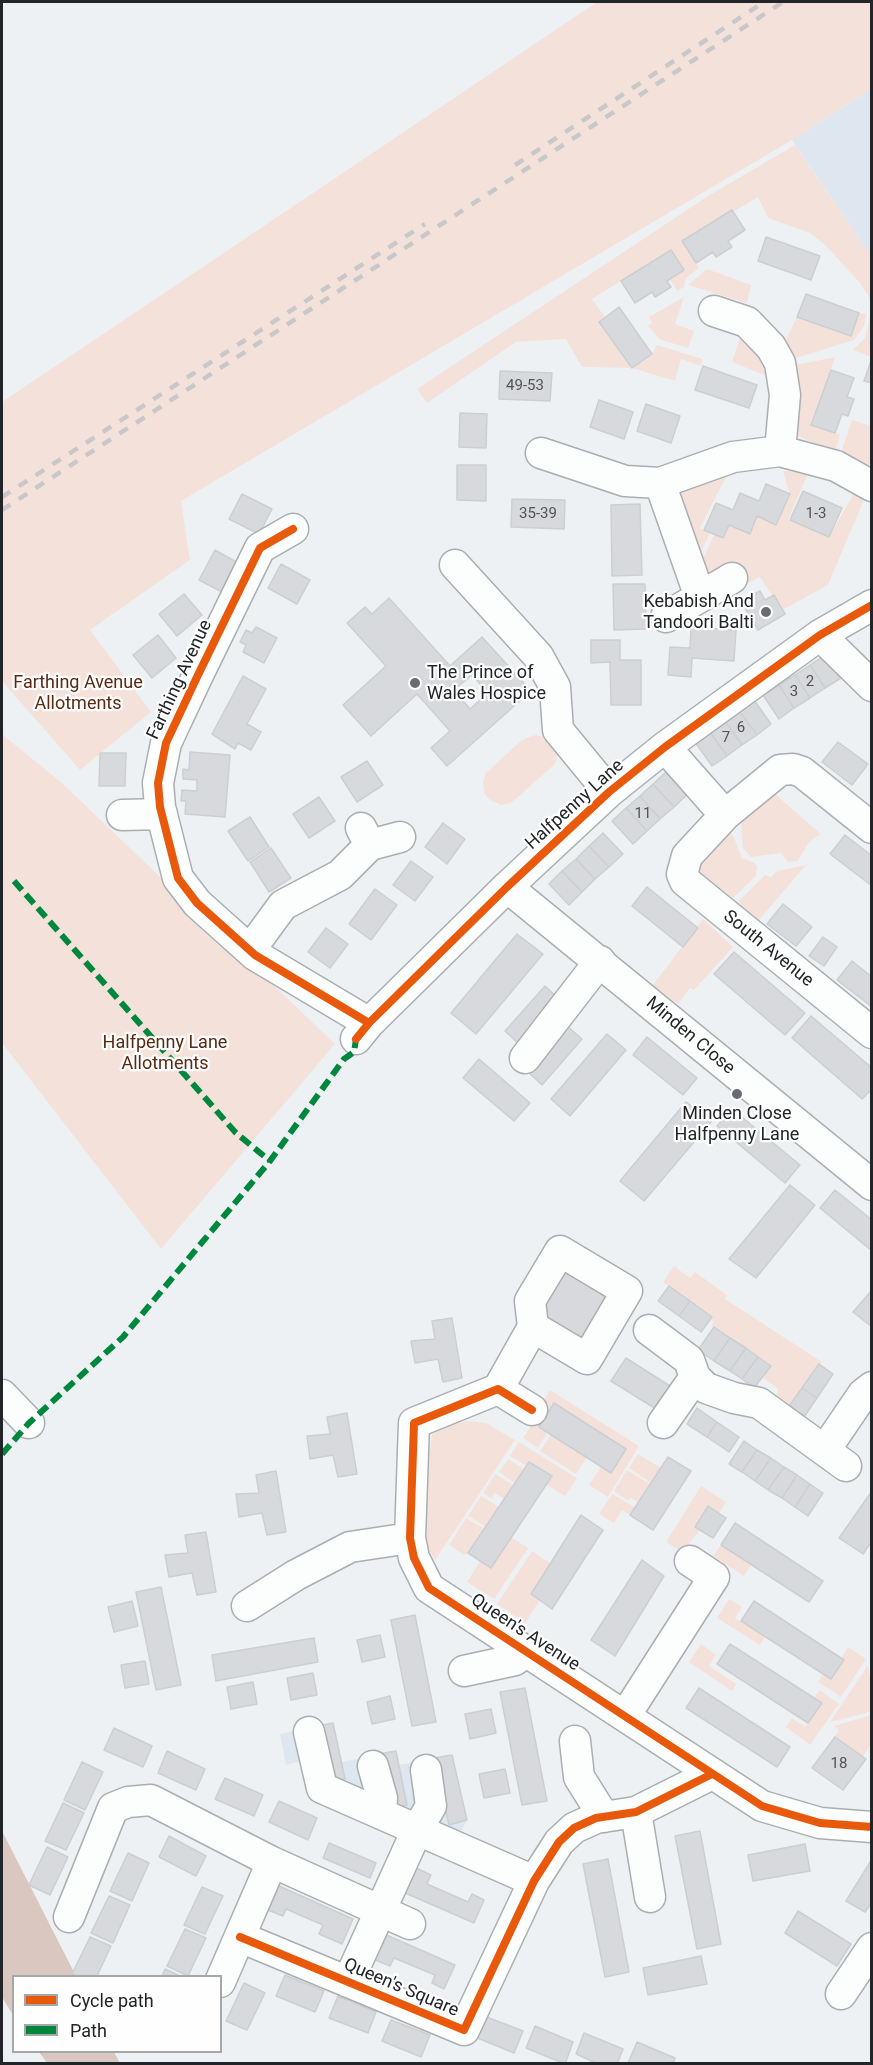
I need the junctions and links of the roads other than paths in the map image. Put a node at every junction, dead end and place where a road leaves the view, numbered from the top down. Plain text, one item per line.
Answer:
1 (714, 311) dead end
2 (780, 451) junction
3 (541, 453) dead end
4 (660, 483) junction
5 (871, 485) edge
6 (293, 529) dead end
7 (455, 565) dead end
8 (732, 578) dead end
9 (700, 597) junction
10 (872, 605) edge
11 (666, 617) dead end
12 (820, 634) junction
13 (872, 686) edge
14 (665, 747) junction
15 (609, 792) junction
16 (162, 814) junction
17 (122, 815) dead end
18 (725, 815) junction
19 (872, 828) edge
20 (400, 837) dead end
21 (507, 887) junction
22 (250, 950) junction
23 (600, 961) junction
24 (363, 1031) joint
25 (872, 1033) edge
26 (525, 1058) dead end
27 (872, 1185) edge
28 (533, 1327) dead end
29 (649, 1330) dead end
30 (695, 1377) junction
31 (872, 1387) edge
32 (498, 1389) junction
33 (2, 1395) edge
34 (532, 1410) dead end
35 (29, 1423) dead end
36 (663, 1423) dead end
37 (410, 1538) junction
38 (690, 1561) dead end
39 (247, 1606) dead end
40 (526, 1651) junction
41 (464, 1671) dead end
42 (626, 1716) junction
43 (309, 1732) dead end
44 (575, 1741) dead end
45 (373, 1766) dead end
46 (426, 1770) dead end
47 (712, 1774) junction
48 (636, 1812) junction
49 (381, 1814) junction
50 (604, 1817) junction
51 (871, 1826) edge
52 (417, 1830) junction
53 (272, 1862) junction
54 (534, 1881) junction
55 (650, 1897) dead end
56 (380, 1911) junction
57 (69, 1917) dead end
58 (410, 1924) dead end
59 (240, 1937) junction
60 (872, 1948) edge
61 (222, 1978) edge
62 (348, 1982) junction
63 (841, 1994) dead end

1 - 2 street
2 - 4 street
2 - 5 street
3 - 4 street
4 - 9 street
6 - 16 street, Farthing Avenue
7 - 15 street
8 - 9 street
9 - 11 street
10 - 12 street, Halfpenny Lane
12 - 13 street
12 - 14 street, Halfpenny Lane
14 - 15 street, Halfpenny Lane
14 - 18 street
15 - 21 street, Halfpenny Lane
16 - 17 street
16 - 22 street, Farthing Avenue
18 - 19 street
18 - 25 street, South Avenue
20 - 22 street
21 - 23 street, Minden Close
21 - 24 street, Halfpenny Lane
22 - 24 street, Farthing Avenue
23 - 26 street
23 - 27 street, Minden Close
28 - 32 street
29 - 30 street
30 - 31 street
30 - 36 street
32 - 34 street
32 - 37 street, Queen's Avenue
33 - 35 street
37 - 39 street
37 - 40 street, Queen's Avenue
38 - 42 street
40 - 41 street
40 - 42 street, Queen's Avenue
42 - 47 street, Queen's Avenue
43 - 49 street
44 - 50 street
45 - 49 street
46 - 52 street, Queen's Square
47 - 48 street
47 - 51 street, Queen's Avenue
48 - 50 street
48 - 55 street
49 - 52 street
50 - 54 street
52 - 54 street
52 - 56 street, Queen's Square
53 - 56 street
53 - 57 street
53 - 59 street
54 - 62 street, Queen's Square
56 - 58 street
56 - 62 street, Queen's Square
59 - 61 street
59 - 62 street, Queen's Square
60 - 63 street

